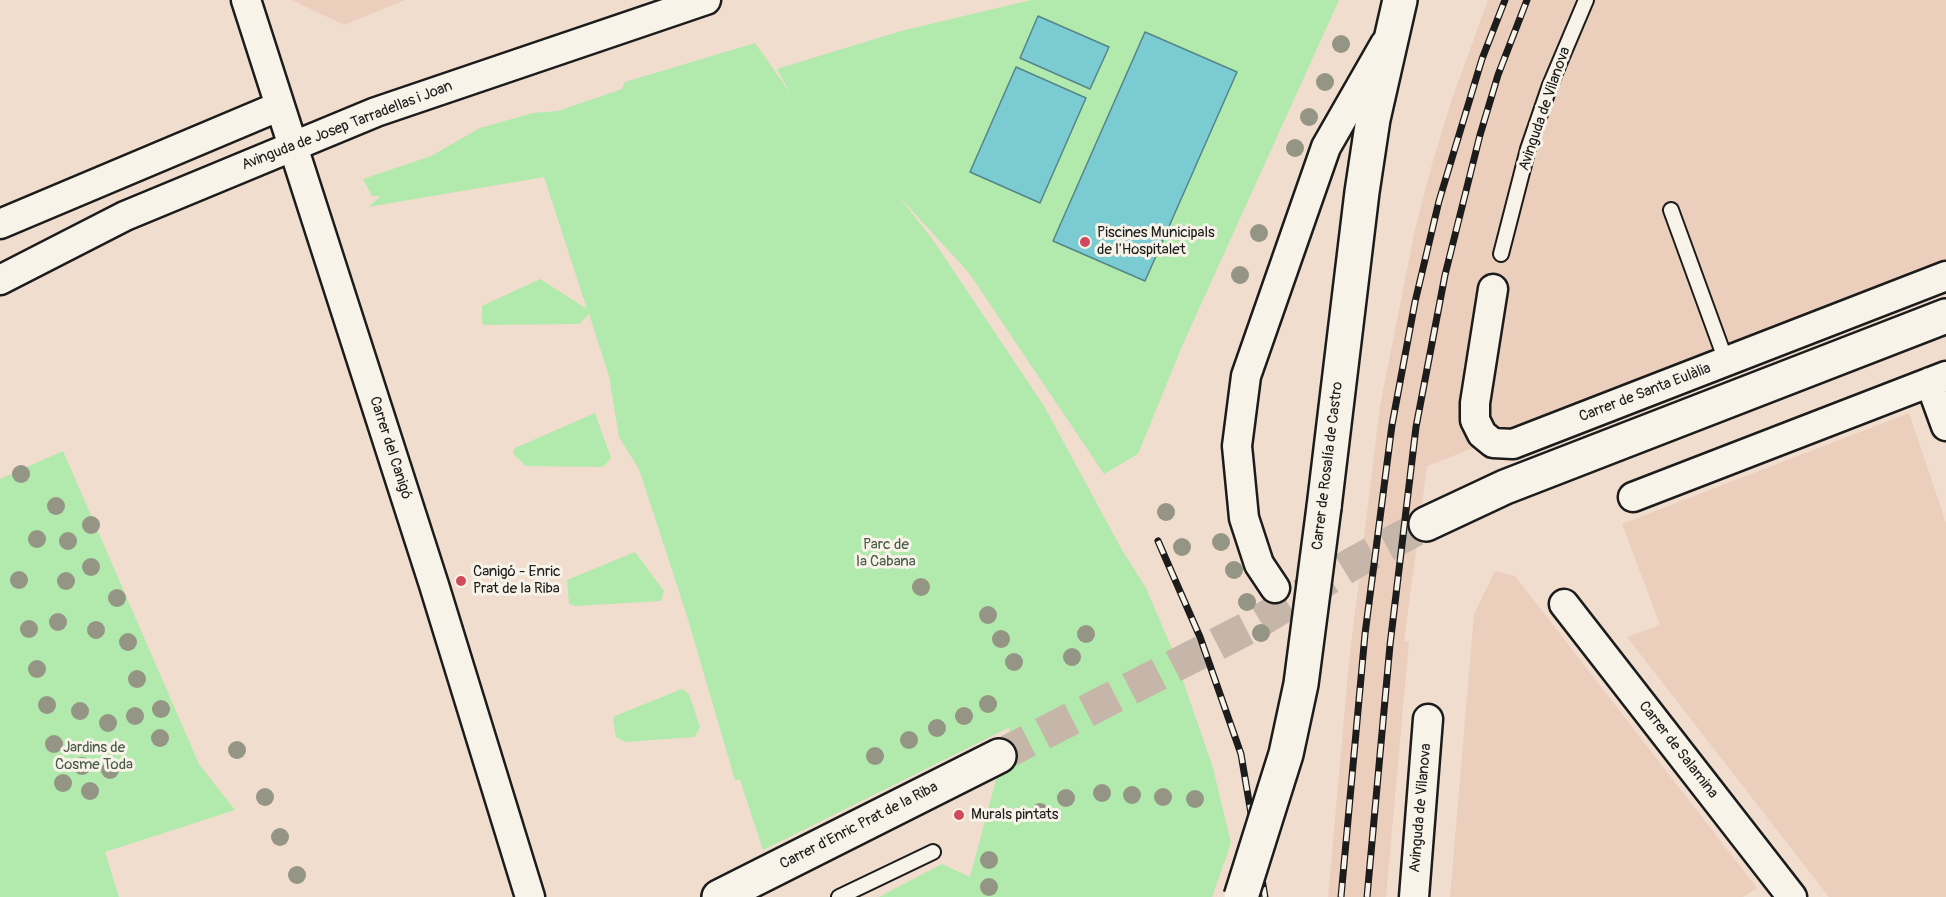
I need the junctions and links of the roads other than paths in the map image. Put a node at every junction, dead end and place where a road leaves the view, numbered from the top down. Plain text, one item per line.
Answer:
1 (246, 0) edge
2 (706, 0) edge
3 (1586, 0) edge
4 (1397, 15) edge
5 (279, 106) junction
6 (292, 147) junction
7 (1671, 210) dead end
8 (0, 224) edge
9 (1501, 254) dead end
10 (1946, 276) edge
11 (0, 280) edge
12 (1493, 289) dead end
13 (1946, 316) edge
14 (1726, 361) junction
15 (1938, 379) edge
16 (1946, 426) edge
17 (1633, 497) dead end
18 (1426, 524) tunnel mouth
19 (1275, 588) dead end
20 (1564, 603) dead end
21 (1428, 719) dead end
22 (999, 756) tunnel mouth
23 (933, 852) dead end
24 (531, 897) edge
25 (719, 897) edge
26 (839, 897) edge
27 (1241, 897) edge
28 (1414, 897) edge
29 (1792, 897) edge

1 - 5 street, Carrer del Canigó
2 - 6 street, Avinguda de Josep Tarradellas i Joan
3 - 9 lane, Avinguda de Vilanova
4 - 19 street, Carrer de Rosalía de Castro
4 - 27 street, Carrer de Rosalía de Castro, bridge
5 - 6 street, Carrer del Canigó
5 - 8 street
6 - 11 street, Avinguda de Josep Tarradellas i Joan
6 - 24 street, Carrer del Canigó
7 - 14 lane
10 - 14 street, Carrer de Santa Eulàlia
12 - 14 street, Carrer de Santa Eulàlia
13 - 18 street
15 - 16 street
15 - 17 street
20 - 29 street, Carrer de Salamina
21 - 28 street, Avinguda de Vilanova
22 - 25 street, Carrer d'Enric Prat de la Riba
23 - 26 lane

